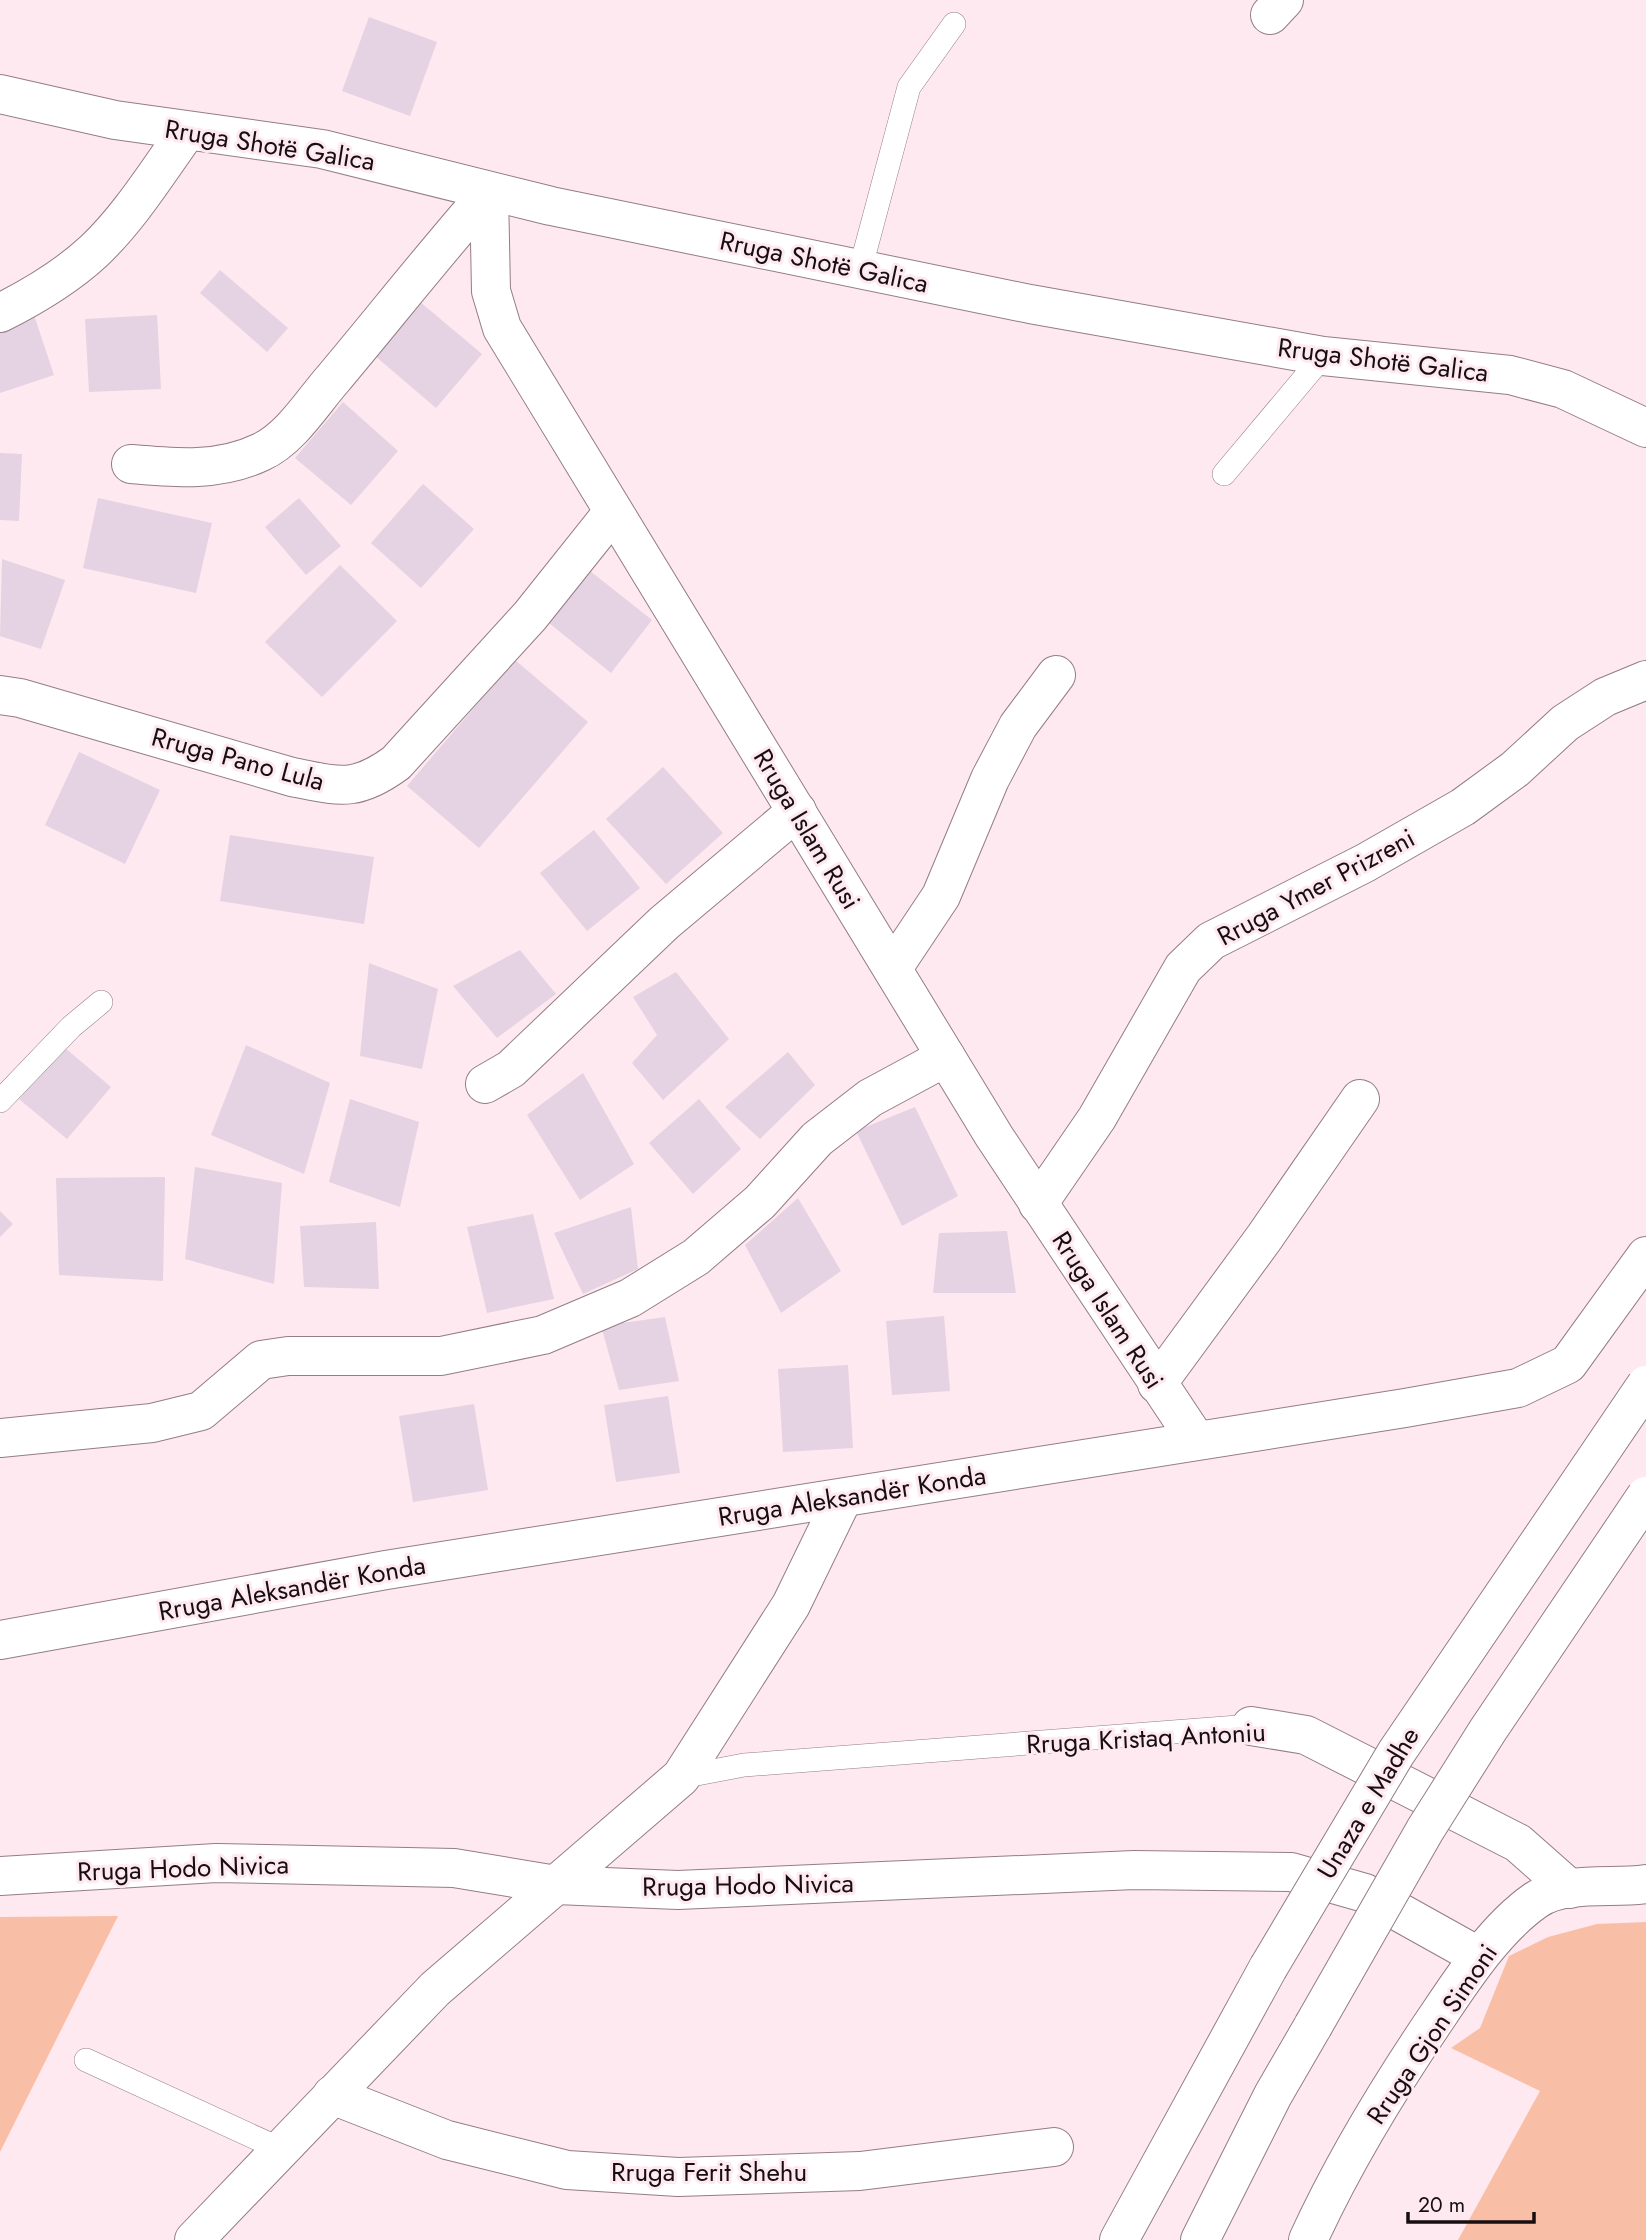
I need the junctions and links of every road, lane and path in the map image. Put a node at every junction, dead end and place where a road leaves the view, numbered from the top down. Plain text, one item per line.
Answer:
1 (954, 24) dead end
2 (0, 94) edge
3 (187, 131) junction
4 (489, 192) junction
5 (860, 270) junction
6 (0, 313) edge
7 (1323, 356) junction
8 (1646, 428) edge
9 (131, 464) dead end
10 (1224, 474) dead end
11 (613, 512) junction
12 (1056, 676) dead end
13 (1646, 680) edge
14 (0, 695) edge
15 (797, 811) junction
16 (893, 968) junction
17 (101, 1002) dead end
18 (946, 1057) junction
19 (485, 1084) dead end
20 (1360, 1099) dead end
21 (0, 1101) edge
22 (1038, 1204) junction
23 (1646, 1256) edge
24 (1157, 1384) junction
25 (1646, 1385) edge
26 (0, 1438) edge
27 (1196, 1440) junction
28 (1646, 1496) edge
29 (843, 1498) junction
30 (0, 1640) edge
31 (1251, 1726) joint
32 (681, 1777) junction
33 (0, 1876) edge
34 (1646, 1884) edge
35 (556, 1885) junction
36 (1570, 1889) junction
37 (1478, 1956) junction
38 (86, 2060) dead end
39 (332, 2095) junction
40 (1054, 2147) dead end
41 (281, 2149) junction
42 (194, 2240) edge
43 (1119, 2240) edge
44 (1200, 2240) edge
45 (1308, 2240) edge

1 - 5 lane
2 - 3 main road, Rruga Shotë Galica
3 - 4 main road, Rruga Shotë Galica
3 - 6 main road
4 - 5 main road, Rruga Shotë Galica
4 - 9 main road
4 - 11 main road, Rruga Islam Rusi
5 - 7 main road, Rruga Shotë Galica
7 - 8 main road, Rruga Shotë Galica
7 - 10 lane
11 - 14 main road, Rruga Pano Lula
11 - 15 main road, Rruga Islam Rusi
12 - 16 main road
13 - 22 main road, Rruga Ymer Prizreni
15 - 16 main road, Rruga Islam Rusi
15 - 19 main road
16 - 18 main road, Rruga Islam Rusi
17 - 21 lane
18 - 22 main road, Rruga Islam Rusi
18 - 26 main road
20 - 24 main road
22 - 24 main road, Rruga Islam Rusi
23 - 27 main road, Rruga Aleksandër Konda
24 - 27 main road, Rruga Islam Rusi
25 - 43 main road, Unaza e Madhe, bridge
27 - 29 main road, Rruga Aleksandër Konda
28 - 44 main road, bridge
29 - 30 main road, Rruga Aleksandër Konda
29 - 32 main road
31 - 32 lane, Rruga Kristaq Antoniu
31 - 36 main road, Rruga Kristaq Antoniu
32 - 35 main road
33 - 35 main road, Rruga Hodo Nivica
34 - 36 main road, Rruga Gjon Simoni
35 - 37 main road, Rruga Hodo Nivica
35 - 39 main road
36 - 37 main road, Rruga Gjon Simoni
37 - 45 main road, Rruga Gjon Simoni
38 - 41 lane
39 - 40 main road, Rruga Ferit Shehu
39 - 41 main road
41 - 42 main road

